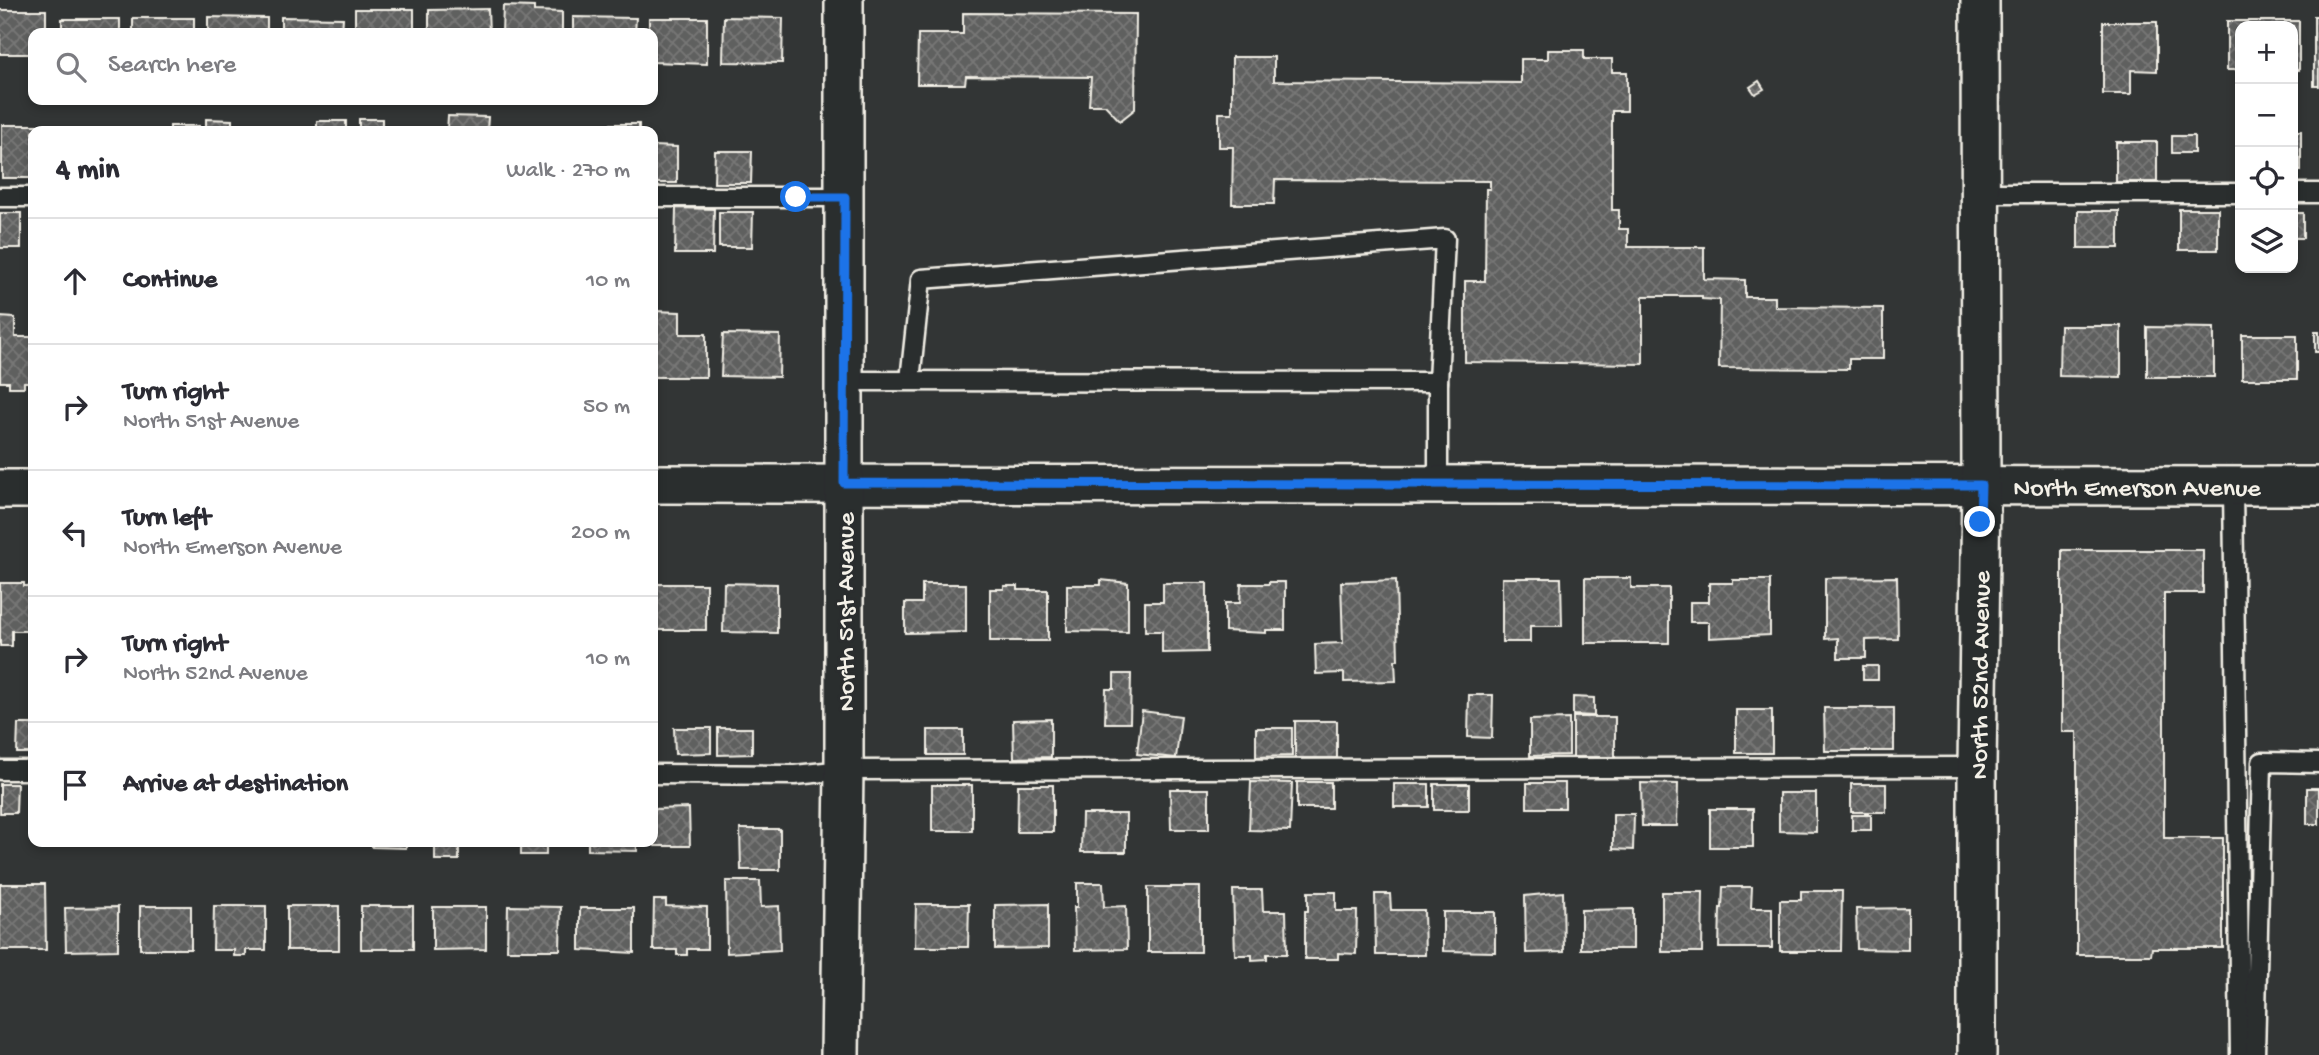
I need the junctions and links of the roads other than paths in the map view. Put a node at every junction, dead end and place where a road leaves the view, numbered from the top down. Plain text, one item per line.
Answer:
1 (844, 0) edge
2 (1980, 0) edge
3 (1980, 192) junction
4 (2235, 192) edge
5 (2298, 192) edge
6 (2319, 192) edge
7 (0, 197) edge
8 (28, 197) edge
9 (658, 197) edge
10 (845, 197) junction
11 (910, 380) junction
12 (844, 381) junction
13 (1438, 382) junction
14 (844, 483) junction
15 (658, 484) edge
16 (1981, 485) junction
17 (1438, 486) junction
18 (2234, 486) junction
19 (2319, 486) edge
20 (0, 489) edge
21 (28, 489) edge
22 (2319, 763) edge
23 (1977, 767) junction
24 (0, 770) edge
25 (28, 770) edge
26 (844, 770) junction
27 (658, 774) edge
28 (840, 1055) edge
29 (1977, 1055) edge
30 (2240, 1055) edge
31 (2255, 1055) edge

1 - 10 street, North 51st Avenue
2 - 3 street, North 52nd Avenue
3 - 4 lane
3 - 16 street, North 52nd Avenue
5 - 6 lane
7 - 8 lane
9 - 10 lane
10 - 12 street, North 51st Avenue
11 - 12 lane
11 - 13 lane
11 - 13 lane
12 - 14 street, North 51st Avenue
13 - 17 lane
14 - 15 street, North Emerson Avenue
14 - 17 street, North Emerson Avenue
14 - 26 street, North 51st Avenue
16 - 17 street, North Emerson Avenue
16 - 18 street, North Emerson Avenue
16 - 23 street, North 52nd Avenue
18 - 19 street, North Emerson Avenue
18 - 30 lane
20 - 21 street
22 - 31 lane
23 - 26 lane
23 - 29 street, North 52nd Avenue
24 - 25 lane
26 - 27 lane
26 - 28 street, North 51st Avenue

